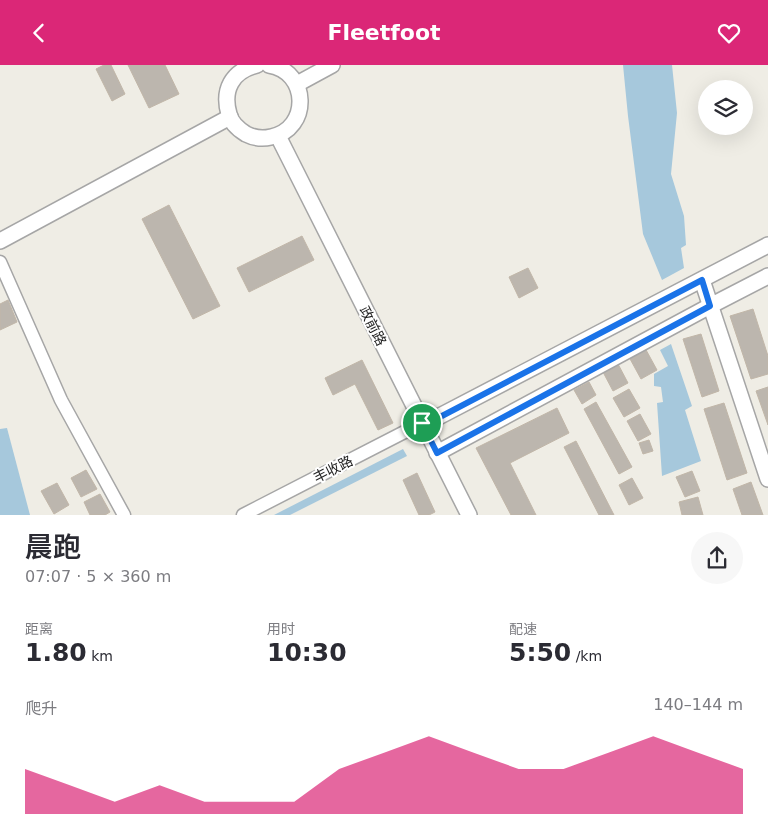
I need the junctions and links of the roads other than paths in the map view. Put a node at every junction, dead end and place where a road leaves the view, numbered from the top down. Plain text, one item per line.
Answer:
1 (269, 65) edge
2 (332, 65) edge
3 (250, 66) edge
4 (297, 84) junction
5 (230, 117) junction
6 (278, 136) junction
7 (0, 241) edge
8 (768, 245) edge
9 (0, 262) edge
10 (768, 276) edge
11 (702, 280) junction
12 (710, 306) junction
13 (422, 423) junction
14 (437, 453) junction
15 (768, 479) edge
16 (124, 515) edge
17 (243, 515) edge
18 (469, 515) edge

1 - 4 street
2 - 4 street
3 - 5 street
4 - 6 street
5 - 6 street
5 - 7 street
6 - 13 street, 政前路
8 - 11 street
9 - 16 street
10 - 12 street
11 - 12 street
11 - 13 street
12 - 14 street
12 - 15 street
13 - 14 street, 政前路
13 - 17 street, 丰收路
14 - 18 street, 政前路

